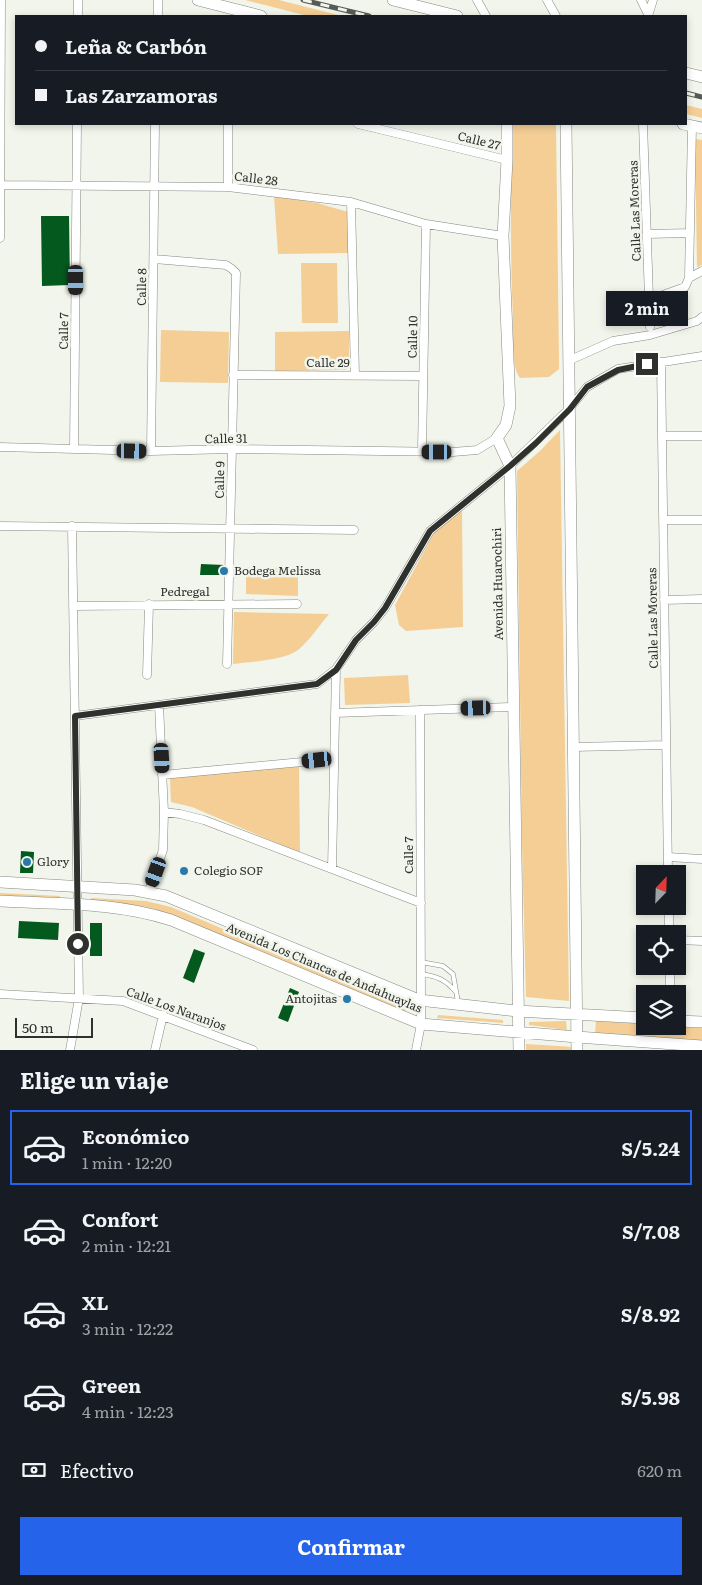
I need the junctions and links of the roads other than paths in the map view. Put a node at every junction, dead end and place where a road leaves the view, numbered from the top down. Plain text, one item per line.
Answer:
1 (1, 0) edge
2 (78, 0) edge
3 (158, 0) edge
4 (198, 0) edge
5 (393, 0) edge
6 (477, 0) edge
7 (547, 0) edge
8 (641, 0) edge
9 (653, 0) edge
10 (78, 15) edge
11 (158, 15) edge
12 (257, 15) edge
13 (453, 15) edge
14 (485, 15) edge
15 (555, 15) edge
16 (648, 15) edge
17 (0, 50) edge
18 (687, 73) edge
19 (702, 77) edge
20 (77, 125) edge
21 (155, 125) edge
22 (228, 125) edge
23 (362, 125) edge
24 (507, 125) edge
25 (566, 125) edge
26 (643, 125) edge
27 (692, 126) edge
28 (507, 160) junction
29 (1, 185) edge
30 (76, 186) junction
31 (155, 186) junction
32 (228, 187) junction
33 (351, 202) junction
34 (426, 224) junction
35 (690, 233) junction
36 (647, 234) junction
37 (503, 236) junction
38 (0, 238) edge
39 (154, 259) junction
40 (702, 271) edge
41 (689, 278) junction
42 (649, 300) junction
43 (702, 317) edge
44 (650, 327) dead end
45 (702, 356) edge
46 (570, 360) junction
47 (661, 362) junction
48 (355, 374) junction
49 (233, 375) junction
50 (423, 376) junction
51 (570, 409) junction
52 (662, 436) junction
53 (702, 436) edge
54 (497, 438) junction
55 (0, 447) edge
56 (74, 449) junction
57 (232, 449) junction
58 (151, 451) junction
59 (422, 451) junction
60 (510, 466) junction
61 (663, 520) junction
62 (702, 520) edge
63 (0, 526) edge
64 (72, 526) junction
65 (230, 528) junction
66 (354, 530) dead end
67 (702, 599) edge
68 (664, 600) junction
69 (150, 604) junction
70 (229, 604) junction
71 (297, 604) dead end
72 (73, 606) junction
73 (227, 664) dead end
74 (336, 670) junction
75 (147, 675) dead end
76 (159, 705) junction
77 (514, 707) junction
78 (420, 710) junction
79 (335, 713) junction
80 (75, 716) junction
81 (666, 745) junction
82 (573, 747) junction
83 (334, 759) junction
84 (162, 775) junction
85 (164, 812) junction
86 (668, 857) junction
87 (702, 859) edge
88 (668, 865) edge
89 (332, 869) junction
90 (0, 882) edge
91 (78, 886) junction
92 (149, 891) junction
93 (0, 901) edge
94 (421, 903) junction
95 (77, 905) junction
96 (686, 940) edge
97 (702, 941) edge
98 (421, 962) junction
99 (421, 974) junction
100 (456, 992) junction
101 (0, 994) edge
102 (79, 998) junction
103 (421, 1000) junction
104 (458, 1004) junction
105 (517, 1010) junction
106 (576, 1013) junction
107 (163, 1015) junction
108 (636, 1017) edge
109 (686, 1021) edge
110 (702, 1022) edge
111 (421, 1024) junction
112 (518, 1032) junction
113 (577, 1037) junction
114 (702, 1046) edge
115 (237, 1047) edge
116 (70, 1050) edge
117 (156, 1050) edge
118 (253, 1050) edge
119 (416, 1050) edge
120 (519, 1050) edge
121 (578, 1050) edge

1 - 17 street
2 - 10 street
3 - 11 street
4 - 12 street
5 - 13 street
6 - 14 street
7 - 15 street
8 - 16 street
9 - 16 street
17 - 29 street
18 - 19 street
20 - 30 street, Calle 7
21 - 31 street, Calle 8
22 - 32 street
23 - 28 street, Calle 27
24 - 28 street
25 - 46 street
26 - 36 street, Calle Las Moreras
27 - 35 street
28 - 37 street
29 - 30 street, Calle 28
29 - 38 street
30 - 31 street, Calle 28
30 - 56 street, Calle 7
31 - 32 street, Calle 28
31 - 39 street, Calle 8
32 - 33 street, Calle 28
33 - 34 street, Calle 28
33 - 48 street
34 - 37 street, Calle 28
34 - 50 street, Calle 10
35 - 36 street
35 - 41 street
36 - 42 street, Calle Las Moreras
37 - 54 street
39 - 49 street, Calle 9
39 - 58 street, Calle 8
40 - 41 street
41 - 42 street
42 - 44 street, Calle Las Moreras
43 - 46 street
45 - 47 street
46 - 51 street
47 - 51 street
47 - 52 street, Calle Las Moreras
48 - 49 street, Calle 29
48 - 50 street, Calle 29
49 - 57 street, Calle 9
50 - 59 street, Calle 10
51 - 60 street
51 - 82 street
52 - 53 street
52 - 61 street, Calle Las Moreras
54 - 59 street, Calle 31
54 - 60 street, Avenida Huarochiri
55 - 56 street, Calle 31
56 - 58 street, Calle 31
57 - 58 street, Calle 31
57 - 59 street, Calle 31
57 - 65 street, Calle 9
60 - 74 street
60 - 77 street, Avenida Huarochiri
61 - 62 street
61 - 68 street, Calle Las Moreras
63 - 64 street
64 - 65 street
64 - 72 street
65 - 66 street
65 - 70 street, Calle 9
67 - 68 street
68 - 81 street, Calle Las Moreras
69 - 70 street, Pedregal
69 - 72 street, Pedregal
69 - 75 street
70 - 71 street, Pedregal
70 - 73 street, Calle 9
72 - 80 street
74 - 76 street
74 - 79 street
76 - 80 street
76 - 84 street
77 - 78 street
77 - 105 street, Avenida Huarochiri
78 - 79 street
78 - 94 street, Calle 7
79 - 83 street
80 - 91 street
81 - 82 street
81 - 86 street, Calle Las Moreras
82 - 106 street
83 - 84 street
83 - 89 street
84 - 85 street
85 - 89 street
85 - 92 street
86 - 87 street
86 - 88 street, Calle Las Moreras
89 - 94 street
90 - 91 street, Avenida Los Chancas de Andahuaylas
91 - 92 street, Avenida Los Chancas de Andahuaylas
91 - 95 street
92 - 103 street, Avenida Los Chancas de Andahuaylas
93 - 95 street, Avenida Los Chancas de Andahuaylas
94 - 98 street, Calle 7
95 - 102 street
95 - 111 street, Avenida Los Chancas de Andahuaylas
96 - 97 street
98 - 99 street, Calle 7
98 - 100 lane
99 - 100 lane
99 - 103 street, Calle 7
100 - 104 lane
101 - 102 street, Calle Los Naranjos
102 - 107 street, Calle Los Naranjos
102 - 116 street
103 - 104 street, Avenida Los Chancas de Andahuaylas
103 - 111 street, Calle 7
104 - 105 street, Avenida Los Chancas de Andahuaylas
105 - 106 street, Avenida Los Chancas de Andahuaylas
105 - 112 street, Avenida Huarochiri
106 - 108 street, Avenida Los Chancas de Andahuaylas
106 - 113 street
107 - 115 street, Calle Los Naranjos
107 - 117 street
109 - 110 street
111 - 112 street, Avenida Los Chancas de Andahuaylas
111 - 119 street, Calle 7
112 - 113 street, Avenida Los Chancas de Andahuaylas
112 - 120 street, Avenida Huarochiri
113 - 114 street, Avenida Los Chancas de Andahuaylas
113 - 121 street
115 - 118 street, Calle Los Naranjos

